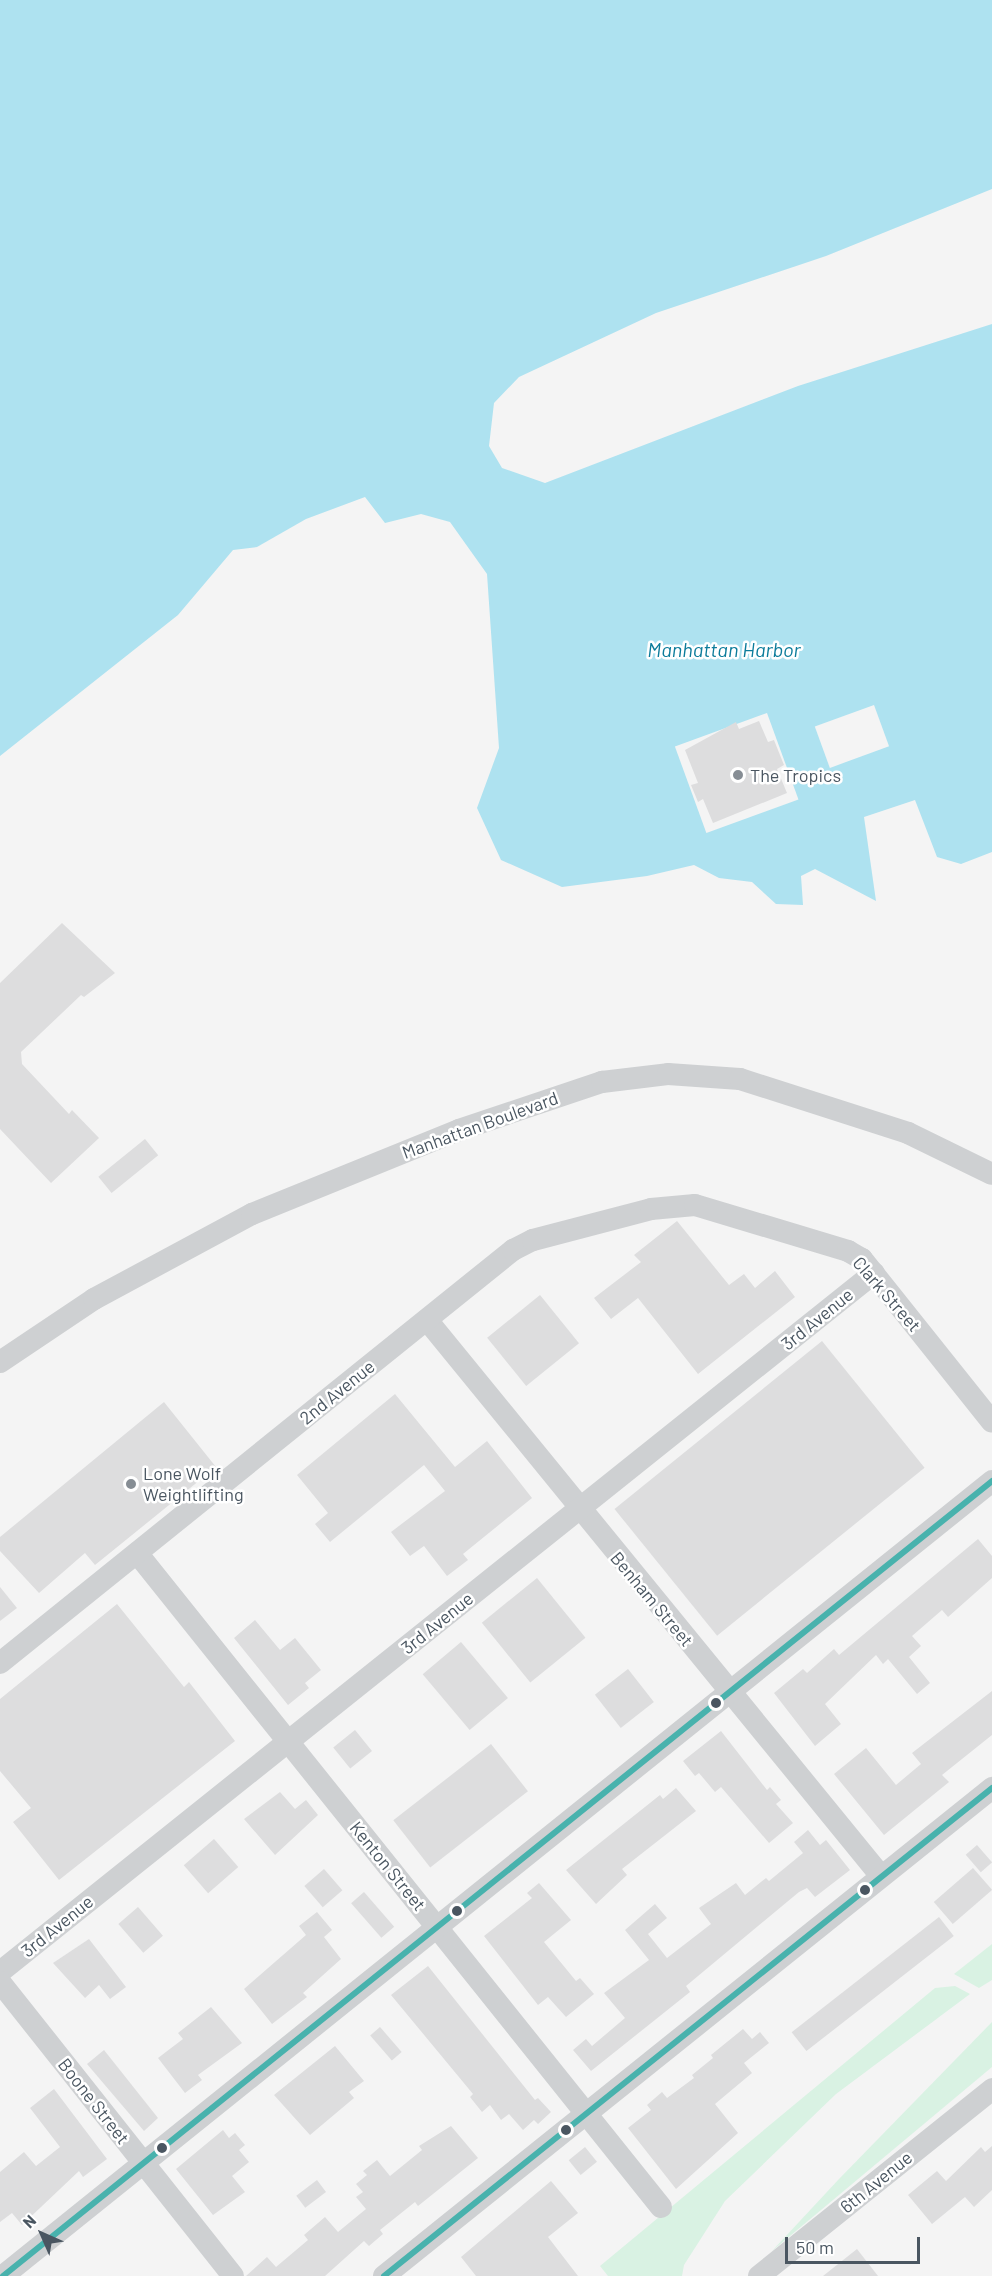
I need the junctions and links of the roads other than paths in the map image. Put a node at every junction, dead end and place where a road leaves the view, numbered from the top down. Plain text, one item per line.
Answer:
1 (992, 1174) edge
2 (711, 1210) joint
3 (874, 1273) junction
4 (427, 1320) junction
5 (0, 1362) edge
6 (992, 1422) edge
7 (992, 1481) edge
8 (579, 1510) junction
9 (137, 1553) junction
10 (0, 1663) edge
11 (729, 1691) junction
12 (288, 1742) junction
13 (992, 1788) edge
14 (881, 1876) junction
15 (436, 1926) junction
16 (0, 1972) edge
17 (0, 1982) edge
18 (992, 2089) edge
19 (586, 2114) junction
20 (144, 2164) junction
21 (661, 2207) dead end
22 (3, 2276) edge
23 (233, 2276) edge
24 (384, 2276) edge
25 (759, 2276) edge

1 - 5 street, Manhattan Boulevard
2 - 3 street, Clark Street
2 - 4 street, 2nd Avenue
3 - 6 street, Clark Street
3 - 8 street, 3rd Avenue
4 - 8 street, Benham Street
4 - 9 street, 2nd Avenue
7 - 11 street
8 - 11 street, Benham Street
8 - 12 street, 3rd Avenue
9 - 10 street, 2nd Avenue
9 - 12 street, Kenton Street
11 - 14 street, Benham Street
11 - 15 street
12 - 15 street, Kenton Street
12 - 16 street, 3rd Avenue
13 - 14 street
14 - 19 street
15 - 19 street, Kenton Street
15 - 20 street
17 - 20 street, Boone Street
18 - 25 street, 6th Avenue
19 - 21 street, Kenton Street
19 - 24 street
20 - 22 street
20 - 23 street, Boone Street

